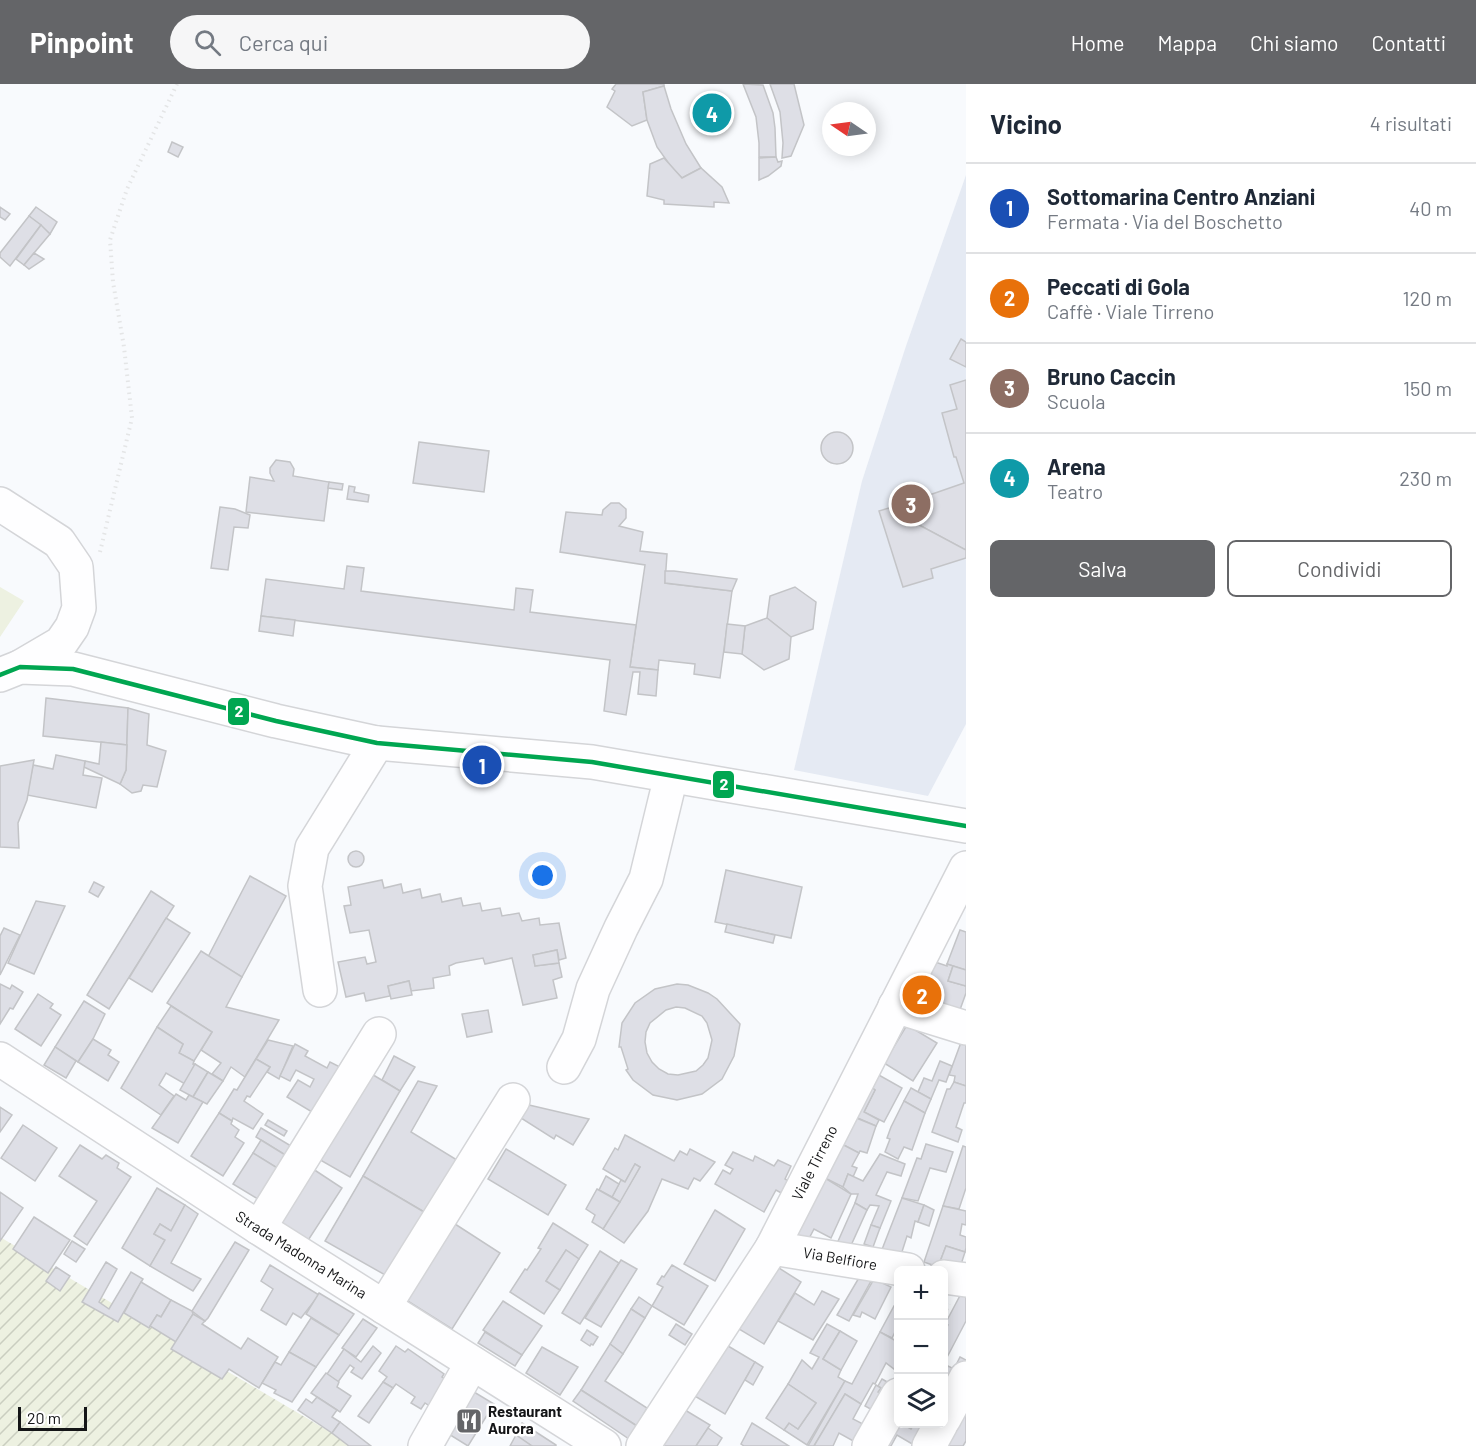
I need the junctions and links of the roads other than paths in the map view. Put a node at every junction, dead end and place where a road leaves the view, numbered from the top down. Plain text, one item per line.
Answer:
1 (0, 504) edge
2 (10, 671) edge
3 (377, 743) junction
4 (671, 776) junction
5 (966, 826) edge
6 (964, 877) edge
7 (320, 990) dead end
8 (895, 1006) junction
9 (966, 1028) edge
10 (379, 1034) dead end
11 (0, 1059) edge
12 (564, 1067) dead end
13 (513, 1100) dead end
14 (259, 1228) junction
15 (772, 1248) junction
16 (894, 1268) edge
17 (948, 1277) edge
18 (966, 1280) edge
19 (384, 1307) junction
20 (472, 1362) junction
21 (966, 1378) edge
22 (894, 1402) edge
23 (948, 1412) edge
24 (939, 1428) edge
25 (586, 1441) edge
26 (425, 1446) edge
27 (643, 1446) edge
28 (869, 1446) edge
29 (929, 1446) edge

1 - 2 street
2 - 3 street
3 - 4 street
3 - 7 street
4 - 5 street
4 - 12 street
6 - 8 street, Viale Tirreno
8 - 9 street
8 - 15 street, Viale Tirreno
10 - 14 street
11 - 14 street, Strada Madonna Marina
13 - 19 street
14 - 19 street, Strada Madonna Marina
15 - 16 street, Via Belfiore
15 - 27 street, Viale Tirreno
17 - 18 street
19 - 20 street, Strada Madonna Marina
20 - 25 street, Strada Madonna Marina
20 - 26 street
21 - 23 street
22 - 28 street
24 - 29 street

